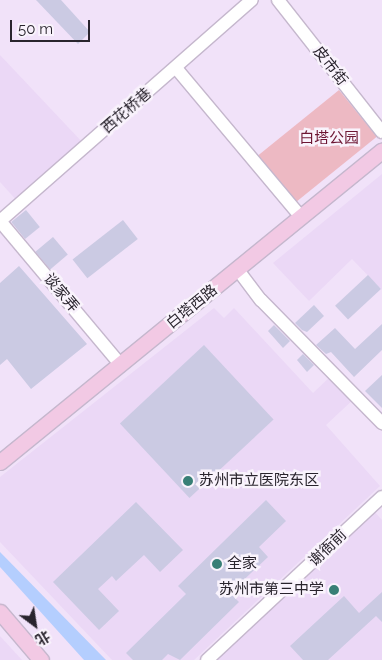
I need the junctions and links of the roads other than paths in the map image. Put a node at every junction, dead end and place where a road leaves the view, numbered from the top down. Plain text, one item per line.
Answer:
1 (252, 0) edge
2 (278, 0) edge
3 (176, 68) junction
4 (382, 132) edge
5 (382, 150) edge
6 (301, 217) junction
7 (0, 221) edge
8 (238, 270) junction
9 (121, 365) junction
10 (382, 422) edge
11 (0, 462) edge
12 (382, 497) edge
13 (0, 612) edge
14 (41, 660) edge
15 (207, 660) edge

1 - 3 street, 西花桥巷
2 - 4 street, 皮市街
3 - 6 street
3 - 7 street, 西花桥巷
5 - 6 main road, 白塔西路
6 - 8 main road, 白塔西路
7 - 9 street, 谈家弄
8 - 9 main road, 白塔西路
8 - 10 street
9 - 11 main road, 白塔西路
12 - 15 street, 谢衙前
13 - 14 main road

